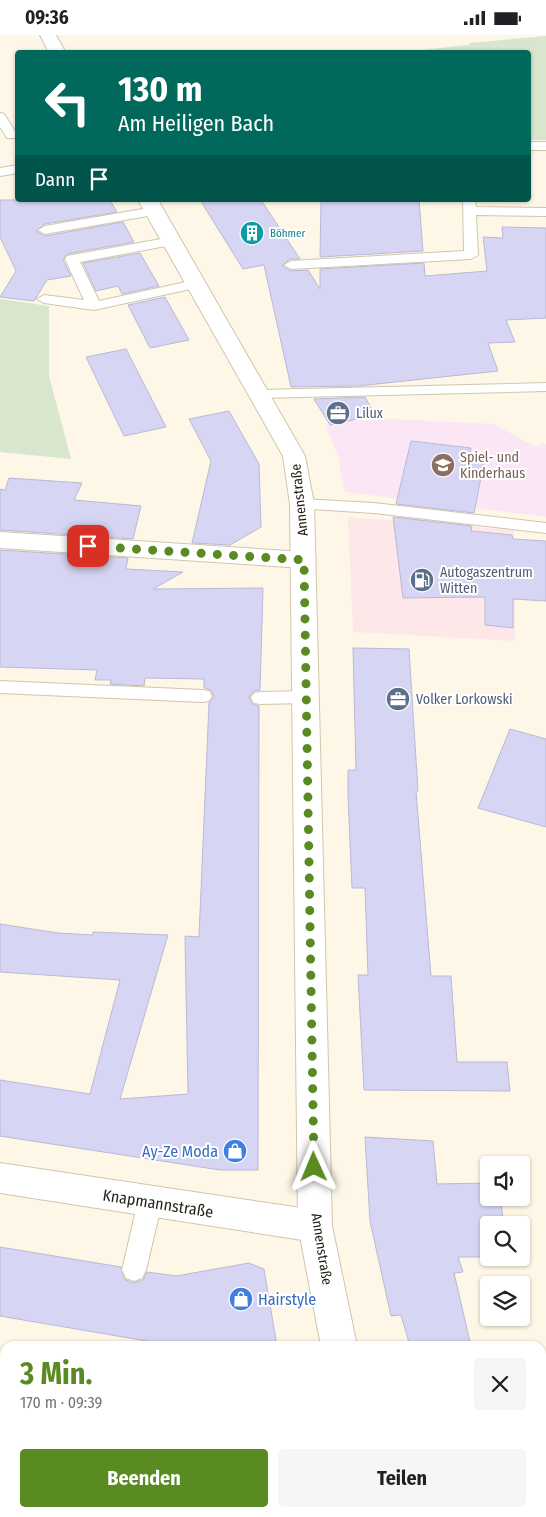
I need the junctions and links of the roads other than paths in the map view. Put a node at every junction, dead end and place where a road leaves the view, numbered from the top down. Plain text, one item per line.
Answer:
1 (48, 35) edge
2 (56, 50) edge
3 (0, 117) edge
4 (15, 134) edge
5 (531, 146) edge
6 (546, 146) edge
7 (15, 170) edge
8 (0, 172) edge
9 (151, 205) edge
10 (469, 206) edge
11 (546, 212) edge
12 (45, 231) dead end
13 (172, 241) junction
14 (291, 265) dead end
15 (195, 284) junction
16 (44, 299) dead end
17 (94, 306) junction
18 (546, 387) edge
19 (260, 394) junction
20 (302, 504) junction
21 (546, 528) edge
22 (0, 539) edge
23 (304, 560) junction
24 (0, 687) edge
25 (203, 696) dead end
26 (306, 697) junction
27 (260, 698) dead end
28 (0, 1178) edge
29 (150, 1202) junction
30 (315, 1226) junction
31 (134, 1270) dead end
32 (338, 1341) edge

1 - 2 street
3 - 4 lane
5 - 6 lane
7 - 8 lane
9 - 12 lane
9 - 13 street, Annenstraße
10 - 11 lane
10 - 14 lane
13 - 15 street, Annenstraße
13 - 17 lane
15 - 17 lane
15 - 19 street, Annenstraße
16 - 17 lane
18 - 19 lane
19 - 20 street, Annenstraße
20 - 21 lane
20 - 23 street, Annenstraße
22 - 23 street
23 - 26 street, Annenstraße
24 - 25 lane
26 - 27 lane
26 - 30 street, Annenstraße
28 - 29 street, Knapmannstraße
29 - 30 street, Knapmannstraße
29 - 31 lane
30 - 32 street, Annenstraße

